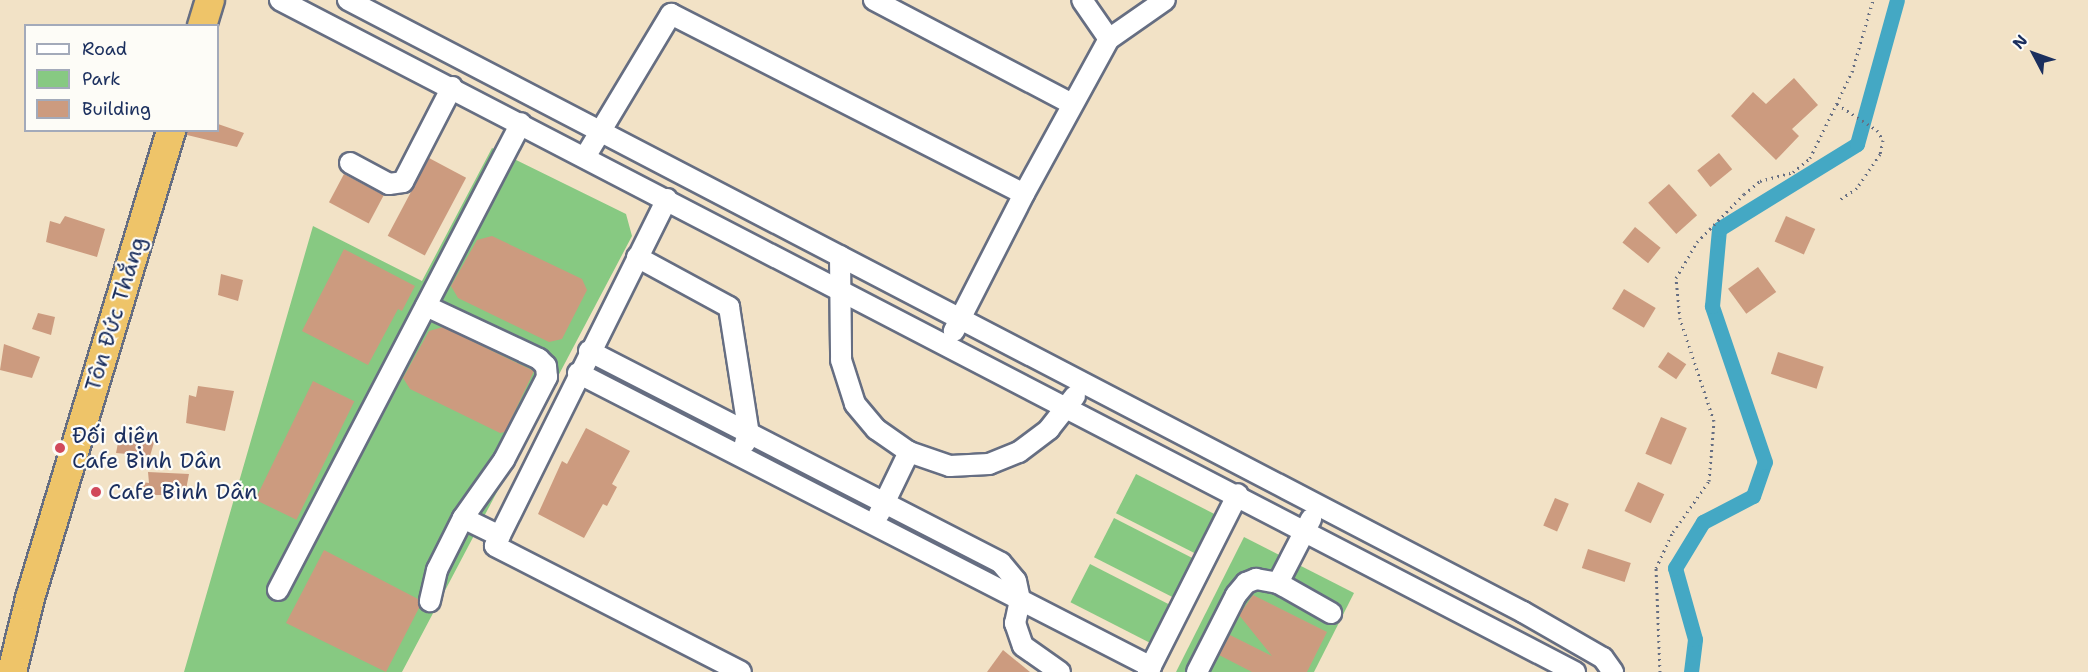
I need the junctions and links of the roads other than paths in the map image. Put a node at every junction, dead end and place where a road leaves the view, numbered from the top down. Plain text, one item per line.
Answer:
1 (210, 0) edge
2 (280, 0) edge
3 (348, 0) edge
4 (874, 0) edge
5 (1082, 0) edge
6 (1165, 0) edge
7 (675, 7) edge
8 (390, 21) junction
9 (203, 24) edge
10 (1109, 39) junction
11 (376, 49) junction
12 (452, 87) junction
13 (1072, 104) junction
14 (521, 123) junction
15 (600, 129) junction
16 (170, 132) edge
17 (585, 157) junction
18 (350, 163) dead end
19 (1024, 194) junction
20 (667, 199) junction
21 (840, 256) junction
22 (637, 257) junction
23 (838, 288) junction
24 (426, 306) junction
25 (960, 319) junction
26 (947, 345) junction
27 (589, 351) junction
28 (578, 373) junction
29 (647, 381) junction
30 (1083, 384) junction
31 (636, 403) junction
32 (1068, 406) junction
33 (749, 434) junction
34 (909, 452) junction
35 (739, 456) junction
36 (1238, 494) junction
37 (884, 503) junction
38 (1318, 506) junction
39 (463, 518) junction
40 (873, 525) junction
41 (1305, 530) junction
42 (500, 537) junction
43 (1278, 583) junction
44 (278, 590) dead end
45 (1020, 600) junction
46 (430, 601) dead end
47 (1331, 613) dead end
48 (1149, 669) edge
49 (12, 672) edge
50 (741, 672) edge
51 (1060, 672) edge
52 (1197, 672) edge
53 (1575, 672) edge
54 (1613, 672) edge

1 - 9 highway
2 - 11 street
3 - 8 street
4 - 13 street
5 - 10 street
6 - 10 street
7 - 15 street
7 - 19 street
8 - 11 street
8 - 15 street
10 - 13 street
11 - 12 street
12 - 14 street
12 - 18 street
13 - 19 street
14 - 17 street
14 - 24 street
15 - 17 street
15 - 21 street
16 - 49 highway, Tôn Đức Thắng
17 - 20 street
19 - 25 street
20 - 22 street
20 - 23 street
21 - 23 street
21 - 25 street
22 - 27 street
22 - 33 street
23 - 26 street
23 - 34 street
24 - 39 street
24 - 44 street
25 - 26 street
25 - 30 street
26 - 32 street
27 - 28 street
27 - 29 street
28 - 31 street
28 - 42 street
29 - 31 street
29 - 33 street
30 - 32 street
30 - 38 street
31 - 35 street
32 - 34 street
32 - 36 street
33 - 35 street
33 - 37 street
34 - 37 street
35 - 40 street
36 - 41 street
36 - 48 street
37 - 40 street
37 - 45 street
38 - 41 street
38 - 54 street
39 - 42 street
39 - 46 street
40 - 45 street
41 - 43 street
41 - 53 street
42 - 50 street
43 - 47 street
43 - 52 street
45 - 48 street
45 - 51 street

